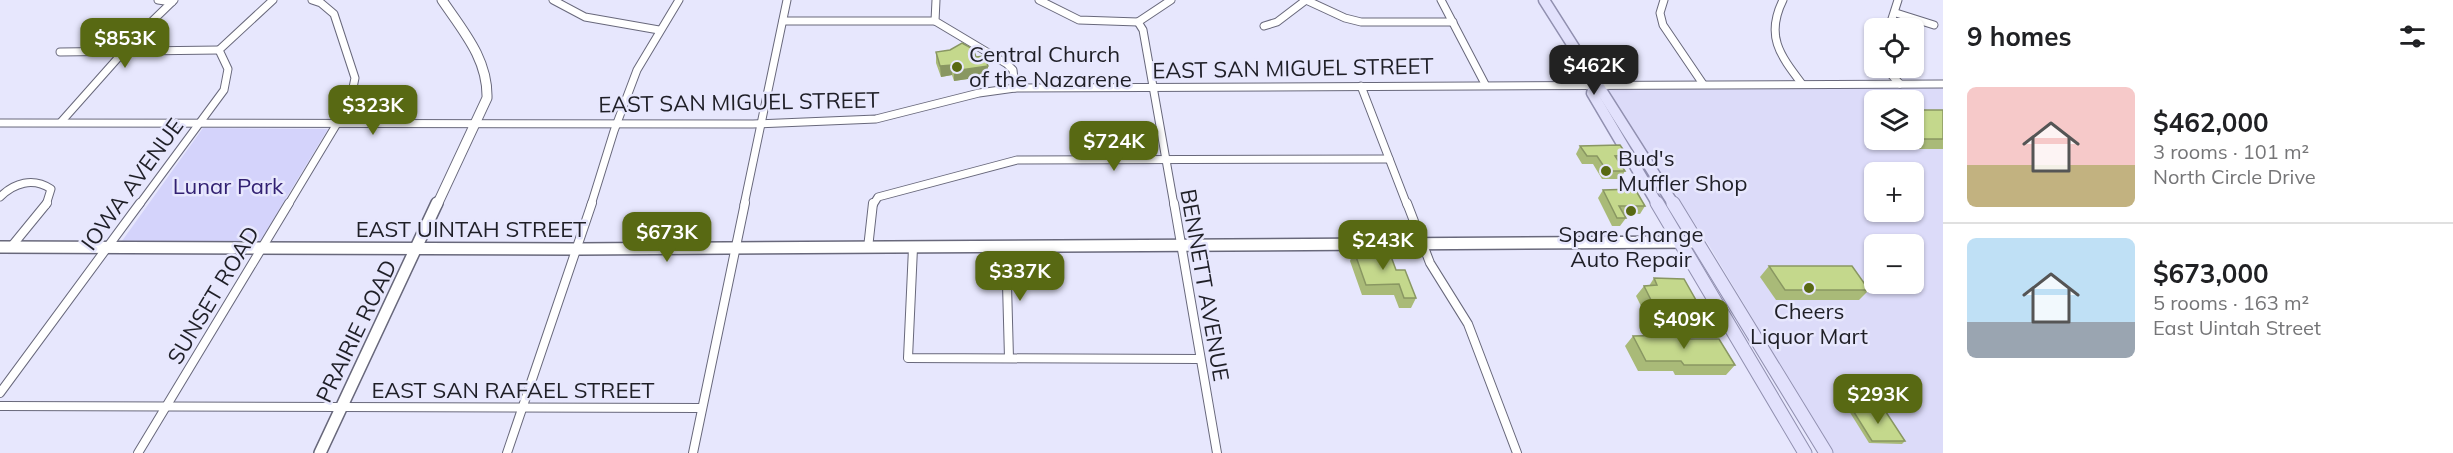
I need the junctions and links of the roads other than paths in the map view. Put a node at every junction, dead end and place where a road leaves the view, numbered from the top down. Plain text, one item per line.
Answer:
1 (158, 0) edge
2 (273, 0) edge
3 (312, 0) edge
4 (442, 0) edge
5 (553, 0) edge
6 (680, 0) edge
7 (788, 0) edge
8 (936, 0) edge
9 (1039, 0) edge
10 (1171, 0) edge
11 (1306, 0) edge
12 (1441, 0) edge
13 (1544, 0) edge
14 (1664, 0) edge
15 (1783, 0) edge
16 (1898, 0) edge
17 (173, 1) edge
18 (1896, 13) junction
19 (1894, 18) edge
20 (783, 21) junction
21 (935, 21) junction
22 (1138, 22) junction
23 (1453, 22) junction
24 (1935, 25) dead end
25 (1264, 26) dead end
26 (659, 30) junction
27 (219, 50) junction
28 (60, 51) dead end
29 (123, 52) junction
30 (1894, 78) edge
31 (1485, 84) junction
32 (1595, 84) junction
33 (1703, 84) junction
34 (1802, 84) junction
35 (1900, 84) junction
36 (1943, 84) edge
37 (1361, 86) junction
38 (1152, 87) junction
39 (1015, 88) junction
40 (0, 123) edge
41 (61, 123) junction
42 (200, 123) junction
43 (338, 123) junction
44 (617, 123) junction
45 (761, 123) junction
46 (477, 124) junction
47 (1164, 159) junction
48 (1389, 159) junction
49 (0, 196) edge
50 (1683, 242) junction
51 (1697, 242) junction
52 (1423, 244) junction
53 (1180, 246) junction
54 (5, 247) edge
55 (1005, 247) junction
56 (108, 248) junction
57 (262, 248) junction
58 (868, 248) junction
59 (913, 248) junction
60 (417, 249) junction
61 (578, 249) junction
62 (736, 249) junction
63 (1009, 358) junction
64 (1200, 359) junction
65 (0, 393) edge
66 (0, 406) edge
67 (166, 407) junction
68 (341, 408) junction
69 (702, 408) junction
70 (522, 409) junction
71 (138, 453) edge
72 (320, 453) edge
73 (507, 453) edge
74 (693, 453) edge
75 (1217, 453) edge
76 (1517, 453) edge
77 (1805, 453) edge
78 (1826, 453) edge

1 - 17 street
2 - 27 street
3 - 43 street, SUNSET ROAD
4 - 46 main road, PRAIRIE ROAD
5 - 26 street
6 - 26 street
7 - 20 street
8 - 21 street
9 - 22 street
10 - 22 street
11 - 23 street
11 - 25 street
12 - 23 street
13 - 32 main road
14 - 33 street
15 - 34 street
16 - 18 street
17 - 29 street
18 - 19 street
18 - 24 street
20 - 21 street
20 - 45 street
21 - 39 street
22 - 38 street, BENNETT AVENUE
23 - 31 street
26 - 44 street
27 - 29 street
27 - 42 street, IOWA AVENUE
28 - 29 street
29 - 41 street
30 - 35 street
31 - 32 street, EAST SAN MIGUEL STREET
31 - 37 street, EAST SAN MIGUEL STREET
32 - 33 street, EAST SAN MIGUEL STREET
32 - 50 main road
32 - 51 main road
33 - 34 street, EAST SAN MIGUEL STREET
34 - 35 street, EAST SAN MIGUEL STREET
35 - 36 street, EAST SAN MIGUEL STREET
37 - 38 street, EAST SAN MIGUEL STREET
37 - 48 street
38 - 39 street, EAST SAN MIGUEL STREET
38 - 47 street, BENNETT AVENUE
39 - 45 street, EAST SAN MIGUEL STREET
40 - 41 street, EAST SAN MIGUEL STREET
41 - 42 street, EAST SAN MIGUEL STREET
42 - 43 street, EAST SAN MIGUEL STREET
42 - 56 street, IOWA AVENUE
43 - 46 street, EAST SAN MIGUEL STREET
43 - 57 street, SUNSET ROAD
44 - 45 street, EAST SAN MIGUEL STREET
44 - 46 street, EAST SAN MIGUEL STREET
44 - 61 street
45 - 62 street
46 - 60 main road, PRAIRIE ROAD
47 - 48 street
47 - 53 street, BENNETT AVENUE
47 - 58 street
48 - 52 street
49 - 54 street
50 - 51 main road, EAST UINTAH STREET
50 - 52 main road, EAST UINTAH STREET
50 - 77 main road
51 - 78 main road
52 - 53 main road, EAST UINTAH STREET
52 - 76 street
53 - 55 main road, EAST UINTAH STREET
53 - 64 street, BENNETT AVENUE
54 - 56 main road, EAST UINTAH STREET
55 - 59 main road, EAST UINTAH STREET
55 - 63 street
56 - 57 main road, EAST UINTAH STREET
56 - 65 street, IOWA AVENUE
57 - 60 main road, EAST UINTAH STREET
57 - 67 street, SUNSET ROAD
58 - 59 main road, EAST UINTAH STREET
58 - 62 main road, EAST UINTAH STREET
59 - 63 street
60 - 61 main road, EAST UINTAH STREET
60 - 68 main road, PRAIRIE ROAD
61 - 62 main road, EAST UINTAH STREET
61 - 70 street
62 - 69 street
63 - 64 street
64 - 75 street, BENNETT AVENUE
66 - 67 street, EAST SAN RAFAEL STREET
67 - 68 street, EAST SAN RAFAEL STREET
67 - 71 street, SUNSET ROAD
68 - 70 street, EAST SAN RAFAEL STREET
68 - 72 main road, PRAIRIE ROAD
69 - 70 street, EAST SAN RAFAEL STREET
69 - 74 street
70 - 73 street

